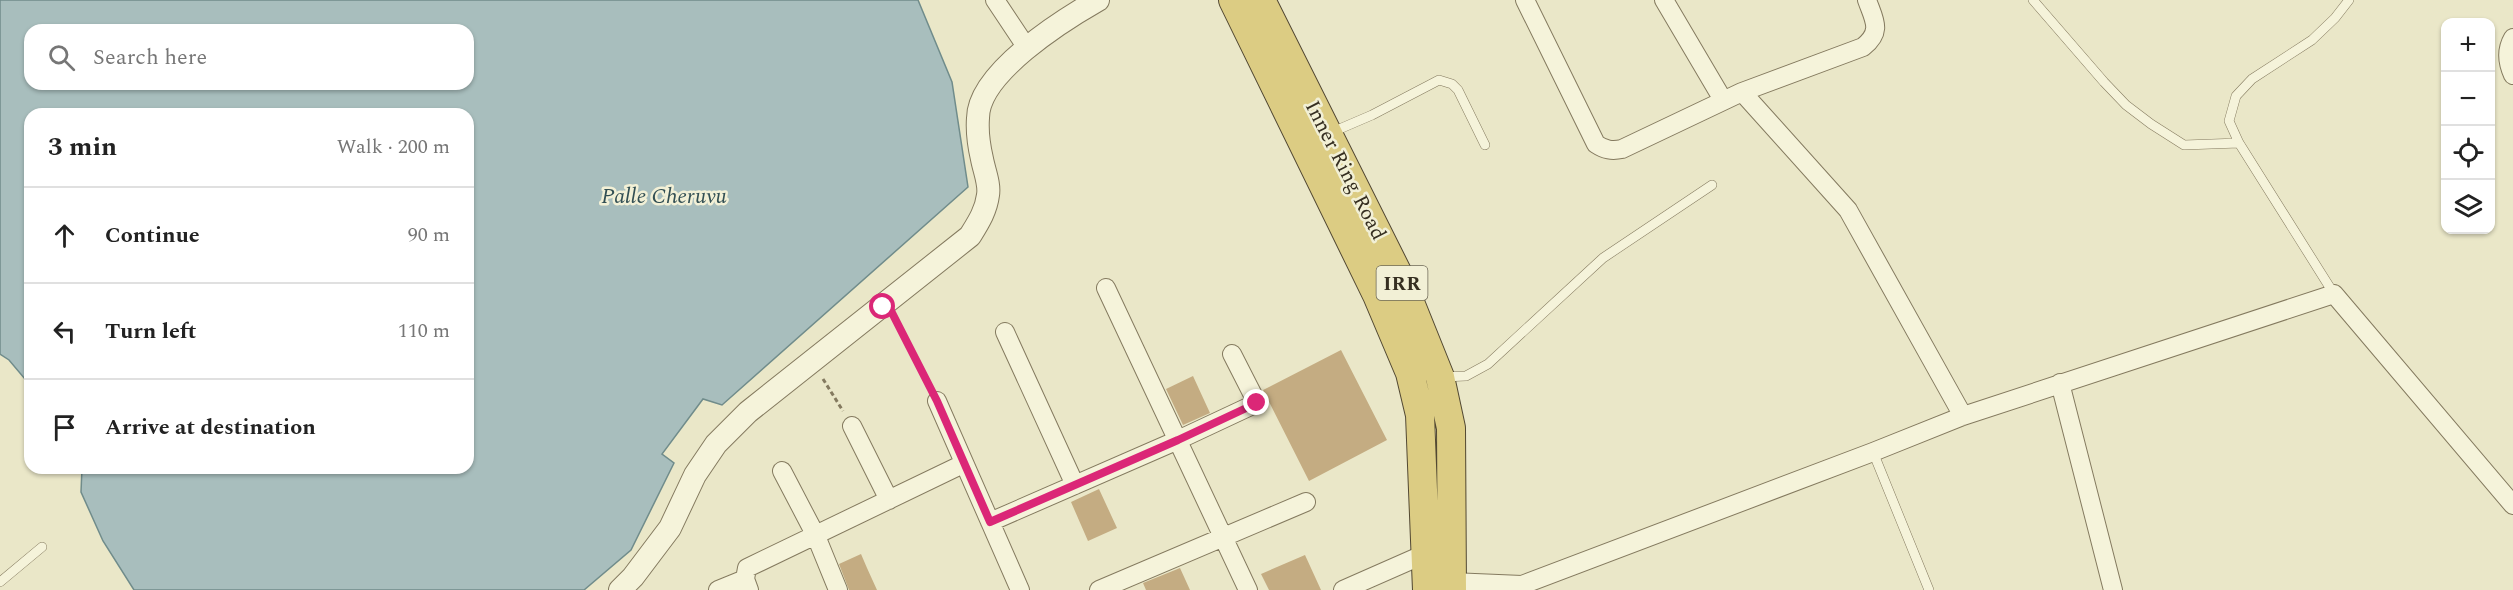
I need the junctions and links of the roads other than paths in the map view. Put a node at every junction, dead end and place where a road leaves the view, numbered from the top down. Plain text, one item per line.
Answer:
1 (995, 0) edge
2 (1098, 0) edge
3 (1233, 0) edge
4 (1261, 0) edge
5 (1525, 0) edge
6 (1664, 0) edge
7 (1868, 0) edge
8 (2033, 0) edge
9 (2349, 0) edge
10 (2513, 38) edge
11 (1027, 48) junction
12 (2513, 75) edge
13 (1742, 92) junction
14 (1723, 100) junction
15 (1328, 134) junction
16 (2239, 143) junction
17 (1485, 145) dead end
18 (1712, 185) dead end
19 (1106, 288) dead end
20 (2334, 294) junction
21 (1005, 332) dead end
22 (1232, 354) dead end
23 (1440, 377) junction
24 (2060, 383) junction
25 (937, 401) road end
26 (1963, 416) junction
27 (852, 426) road end
28 (1178, 440) junction
29 (1873, 452) junction
30 (963, 464) junction
31 (782, 471) dead end
32 (1075, 485) junction
33 (889, 500) junction
34 (1305, 502) dead end
35 (2513, 505) edge
36 (990, 522) junction
37 (1223, 535) junction
38 (816, 536) junction
39 (42, 547) dead end
40 (1426, 553) junction
41 (0, 582) edge
42 (747, 585) edge
43 (1444, 587) edge
44 (620, 590) edge
45 (718, 590) edge
46 (838, 590) edge
47 (1020, 590) edge
48 (1099, 590) edge
49 (1248, 590) edge
50 (1343, 590) edge
51 (1929, 590) edge
52 (2113, 590) edge

1 - 11 street
2 - 11 street
3 - 40 highway, Inner Ring Road / IRR
4 - 15 highway, Inner Ring Road / IRR
5 - 14 street
6 - 14 street
7 - 13 street
8 - 16 lane
9 - 16 lane
10 - 12 street
11 - 44 street
13 - 14 street
13 - 26 street
15 - 17 lane
15 - 23 highway, Inner Ring Road / IRR
16 - 20 lane
18 - 23 lane
19 - 28 street
20 - 24 street
20 - 35 street
21 - 32 street
22 - 28 street
23 - 43 highway, Inner Ring Road / IRR
24 - 26 street
24 - 52 street
25 - 30 street
26 - 29 street
27 - 33 street
28 - 32 street
28 - 37 street
29 - 43 street
29 - 51 lane
30 - 33 street
30 - 36 street
31 - 38 street
32 - 36 street
33 - 38 street
34 - 37 street
36 - 47 street
37 - 48 street
37 - 49 street
38 - 42 street
38 - 46 street
39 - 41 lane
40 - 43 highway, Inner Ring Road / IRR
40 - 50 street
42 - 45 street

